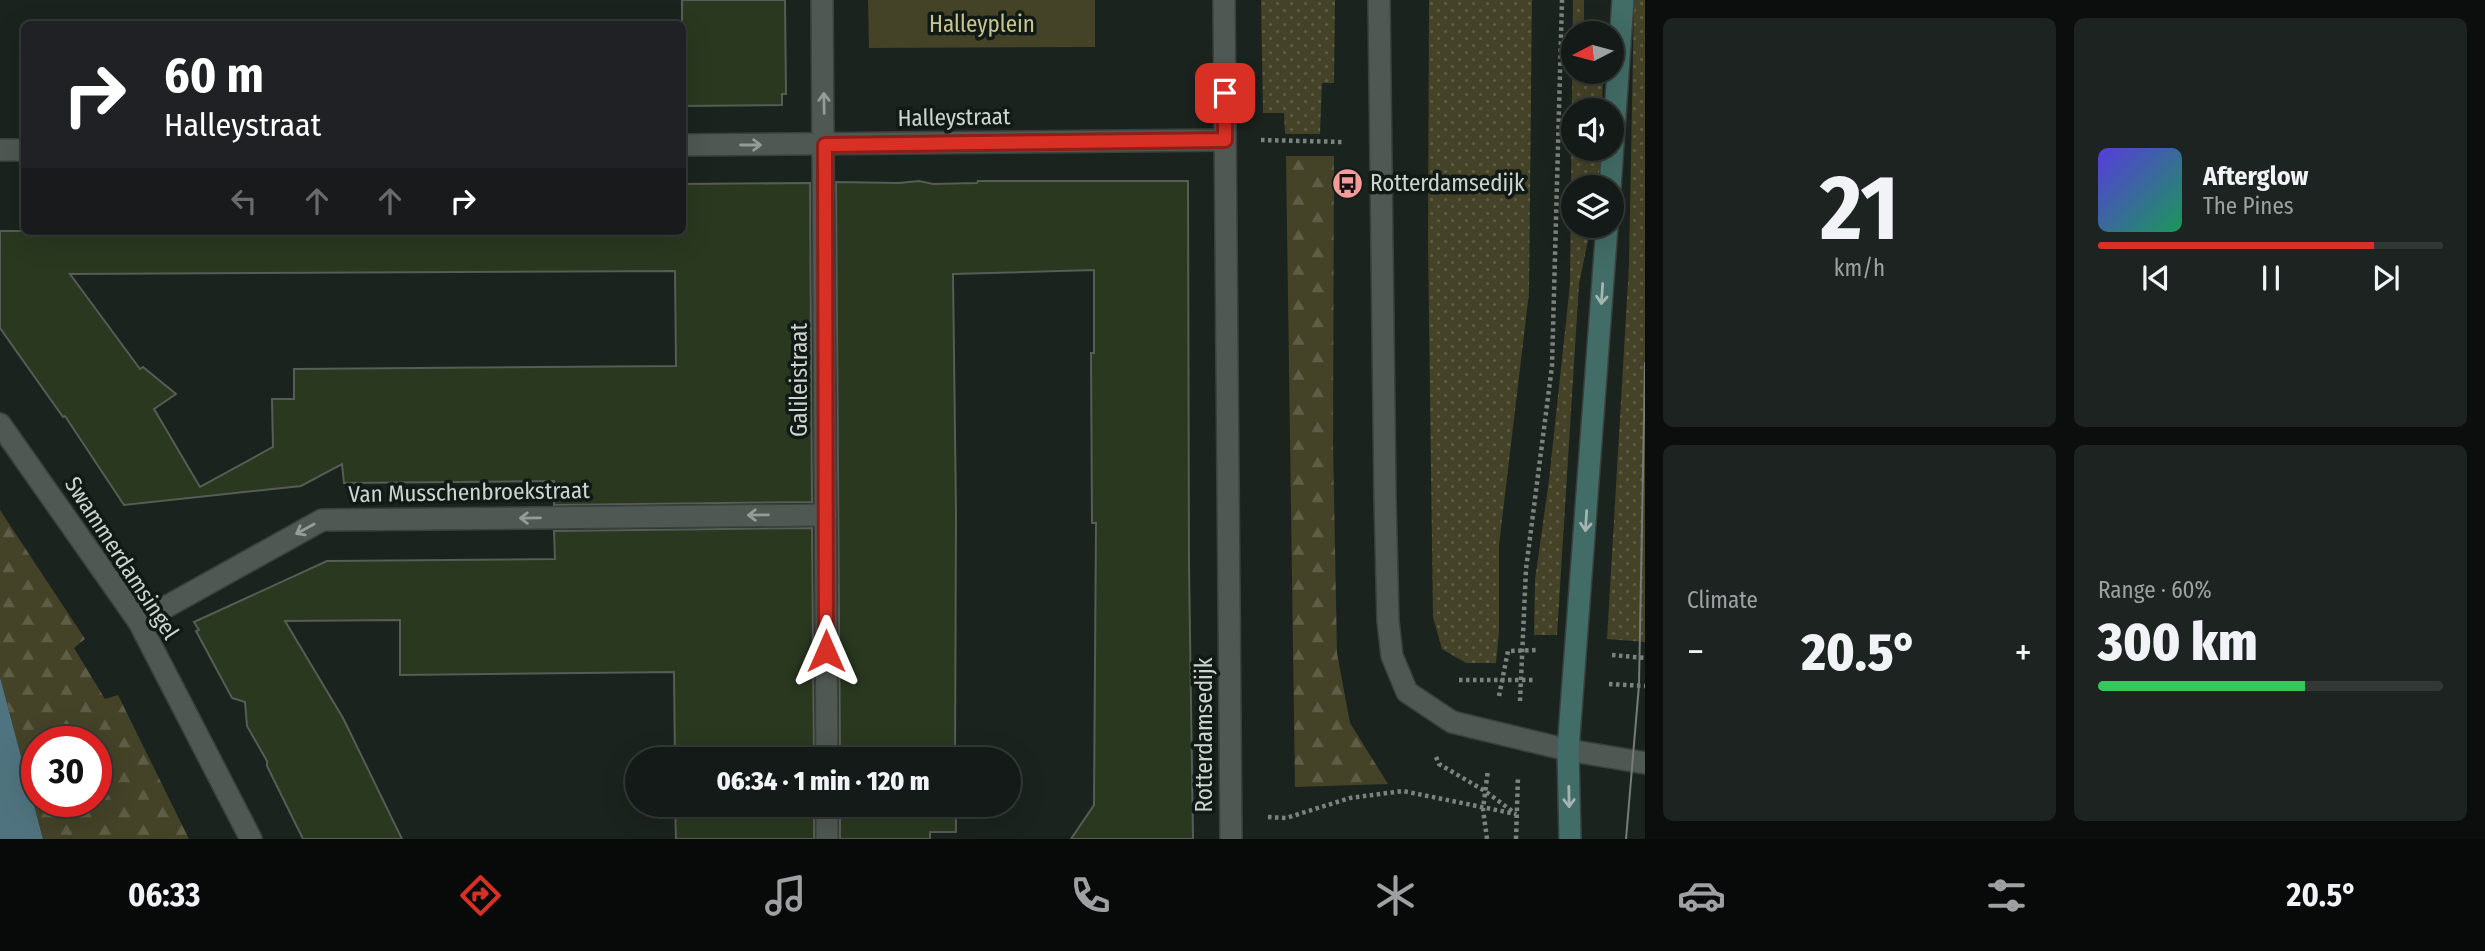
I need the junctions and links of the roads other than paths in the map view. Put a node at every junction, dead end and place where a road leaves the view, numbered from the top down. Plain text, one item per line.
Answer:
1 (822, 0) edge
2 (1224, 0) edge
3 (1379, 0) edge
4 (1623, 0) edge
5 (1225, 140) junction
6 (686, 145) edge
7 (825, 145) junction
8 (0, 150) edge
9 (21, 150) edge
10 (1610, 175) edge
11 (1606, 238) edge
12 (0, 424) edge
13 (826, 514) junction
14 (139, 622) junction
15 (827, 747) edge
16 (1568, 750) junction
17 (1645, 763) edge
18 (827, 817) edge
19 (251, 839) edge
20 (827, 839) edge
21 (1231, 839) edge
22 (1570, 839) edge

7 -> 1 street, Galileistraat
2 - 5 street, Rotterdamsedijk
3 - 16 street
4 - 10 main road
5 - 7 street, Halleystraat
5 - 21 street, Rotterdamsedijk
6 -> 7 street, Halleystraat
7 - 13 street, Galileistraat
8 - 9 street
11 -> 16 main road
12 - 14 street, Swammerdamsingel
13 -> 14 street, Van Musschenbroekstraat
13 - 15 street, Galileistraat
14 - 19 street, Swammerdamsingel
16 - 17 street
16 -> 22 main road
18 - 20 street

